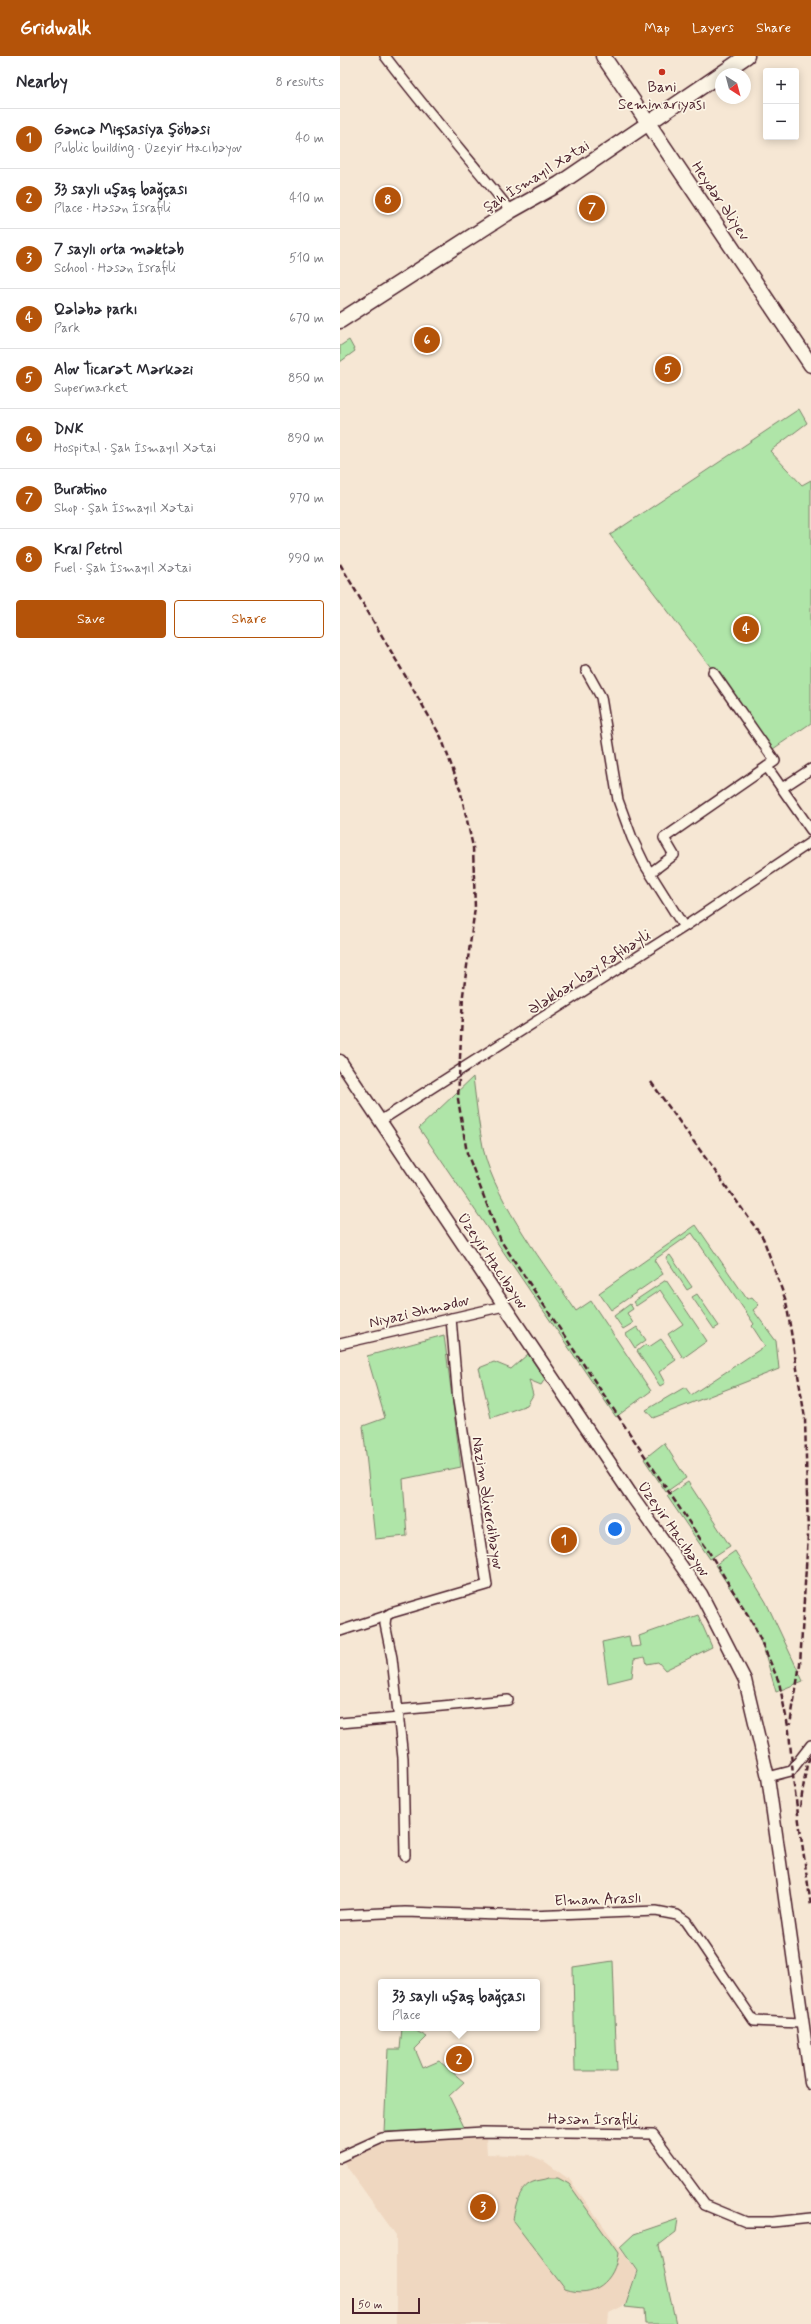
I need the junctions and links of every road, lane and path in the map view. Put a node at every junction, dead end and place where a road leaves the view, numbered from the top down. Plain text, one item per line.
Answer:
1 (385, 56) edge
2 (603, 56) edge
3 (747, 56) edge
4 (648, 123) junction
5 (511, 211) junction
6 (340, 321) edge
7 (811, 365) edge
8 (586, 670) dead end
9 (713, 672) dead end
10 (766, 767) junction
11 (811, 769) edge
12 (782, 788) junction
13 (811, 830) edge
14 (811, 842) edge
15 (650, 872) junction
16 (684, 927) junction
17 (340, 1062) edge
18 (380, 1122) junction
19 (504, 1306) junction
20 (451, 1318) junction
21 (340, 1344) edge
22 (386, 1616) junction
23 (340, 1631) edge
24 (508, 1700) dead end
25 (398, 1714) junction
26 (340, 1723) edge
27 (810, 1749) edge
28 (768, 1777) junction
29 (405, 1856) dead end
30 (340, 1915) edge
31 (801, 2023) junction
32 (811, 2083) edge
33 (340, 2157) edge
34 (811, 2218) edge

1 - 5 street
2 - 4 main road, Heydər Əliyev
3 - 4 main road, Şah İsmayıl Xətai
4 - 5 main road, Şah İsmayıl Xətai
4 - 7 main road, Heydər Əliyev
5 - 6 main road, Şah İsmayıl Xətai
8 - 15 street
9 - 10 street
10 - 12 street
10 - 15 street
11 - 12 street
12 - 13 street
14 - 16 street, Ələkbər bəy Rəfibəyli
15 - 16 street
16 - 18 street, Ələkbər bəy Rəfibəyli
17 - 18 main road, Üzeyir Hacıbəyov
18 - 19 main road, Üzeyir Hacıbəyov
19 - 20 street, Niyazi Əhmədov
19 - 28 main road, Üzeyir Hacıbəyov
20 - 21 street, Niyazi Əhmədov
20 - 22 street, Nazim Əliverdibəyov
22 - 23 street
22 - 25 street
24 - 25 street
25 - 26 street
25 - 29 street
27 - 28 street
28 - 31 main road, Üzeyir Hacıbəyov
30 - 31 street, Elman Araslı
31 - 32 main road, Üzeyir Hacıbəyov
33 - 34 street, Həsən İsrafili

